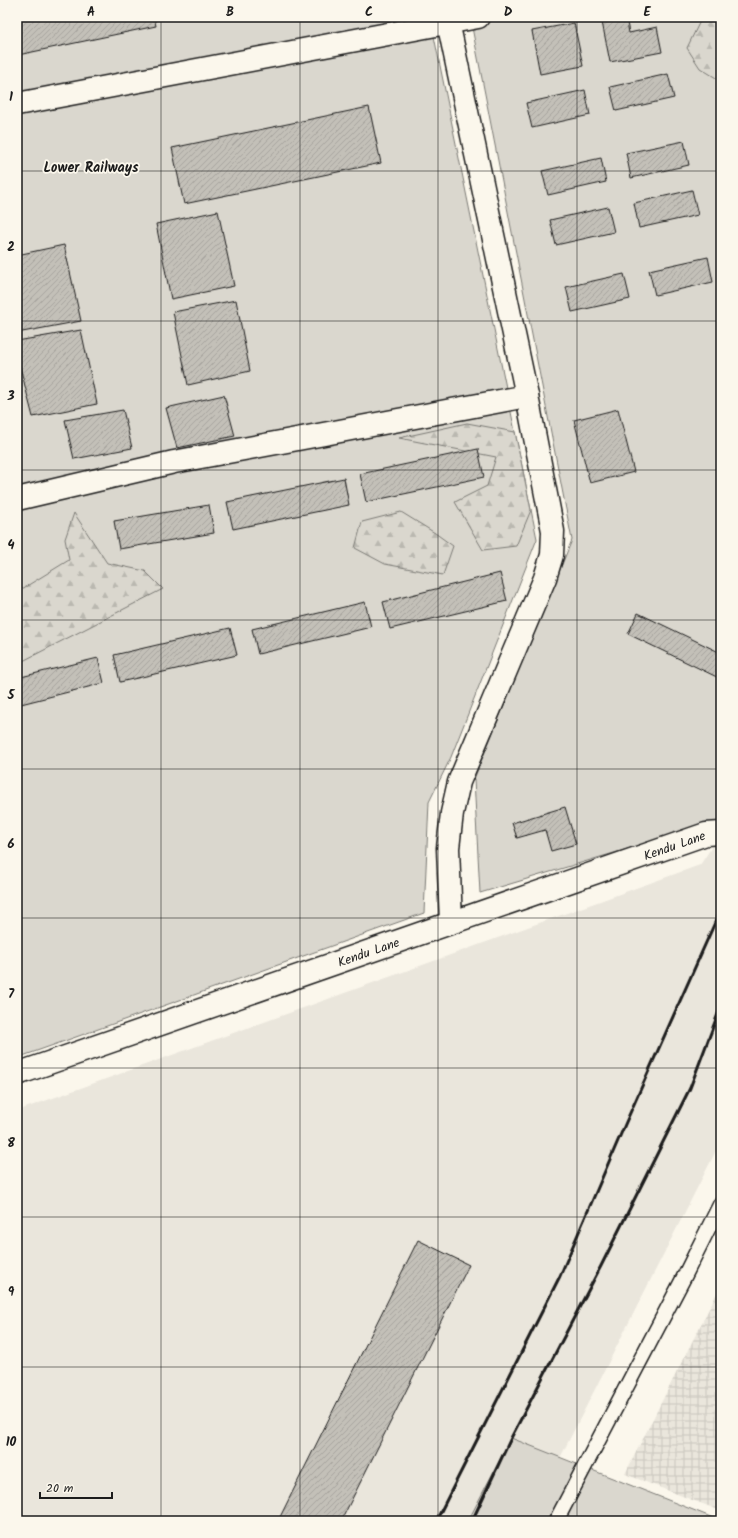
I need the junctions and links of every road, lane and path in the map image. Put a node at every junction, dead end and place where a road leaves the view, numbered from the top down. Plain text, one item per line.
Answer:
1 (478, 17) edge
2 (448, 20) edge
3 (17, 104) edge
4 (527, 396) junction
5 (17, 499) edge
6 (721, 834) edge
7 (451, 922) junction
8 (17, 1074) edge
9 (721, 1203) edge
10 (556, 1521) edge

1 - 2 street
2 - 3 street
2 - 4 street
4 - 5 street
4 - 7 street
6 - 7 street, Kendu Lane
7 - 8 street, Kendu Lane
9 - 10 lane

